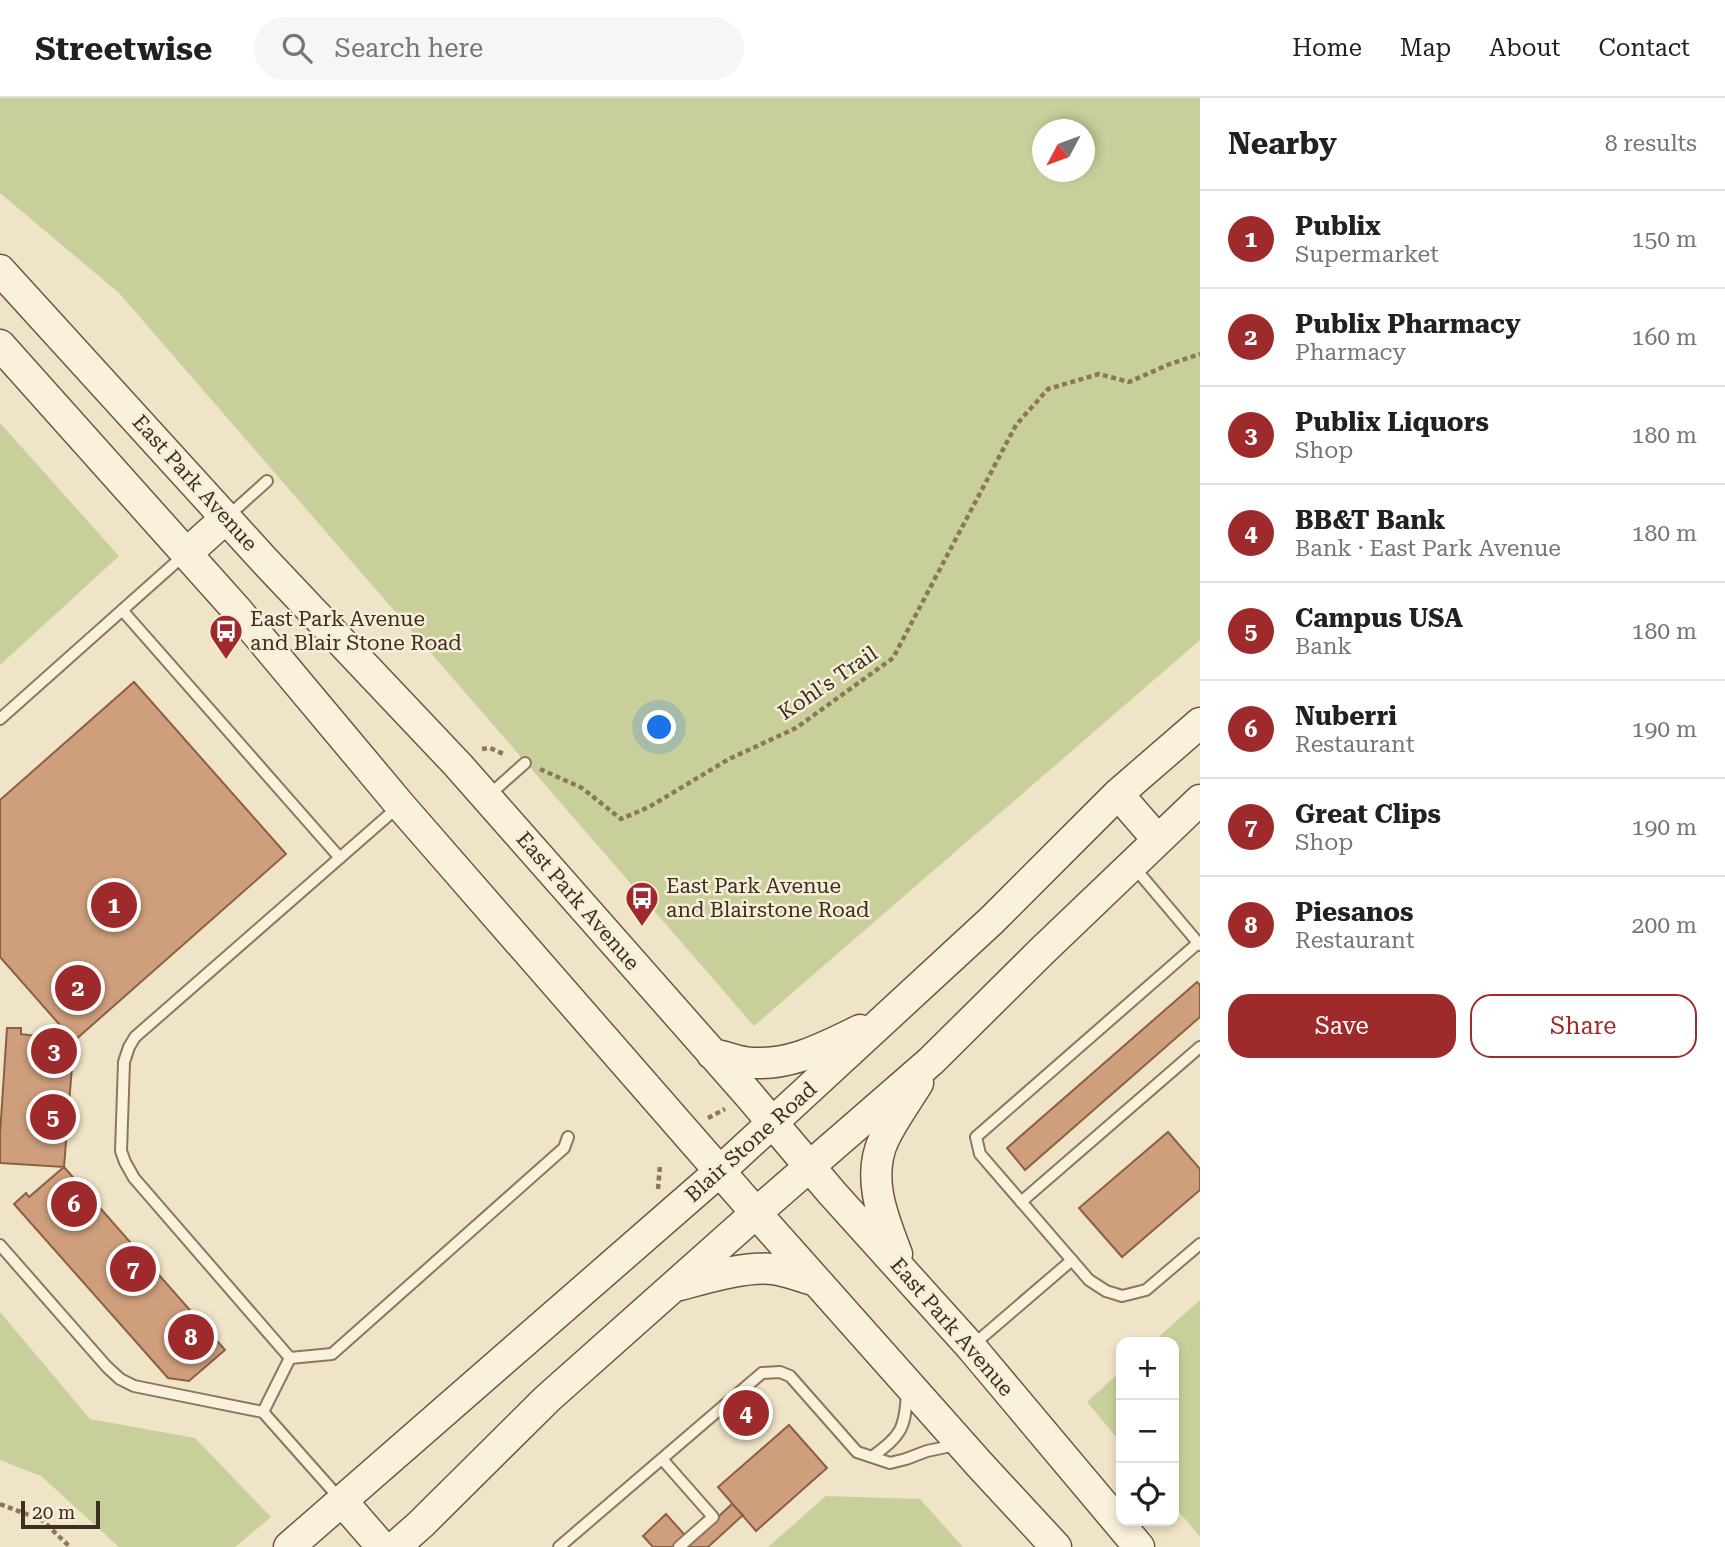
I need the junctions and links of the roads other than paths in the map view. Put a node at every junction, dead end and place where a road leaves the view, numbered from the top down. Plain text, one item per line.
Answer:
1 (0, 271) edge
2 (0, 345) edge
3 (267, 481) dead end
4 (226, 518) junction
5 (186, 554) junction
6 (122, 610) junction
7 (0, 719) edge
8 (1200, 723) edge
9 (525, 763) road end
10 (1118, 794) junction
11 (487, 797) junction
12 (1200, 800) edge
13 (400, 805) junction
14 (1157, 839) junction
15 (340, 858) junction
16 (1131, 864) junction
17 (1199, 944) edge
18 (889, 1016) junction
19 (1200, 1046) edge
20 (712, 1054) junction
21 (933, 1059) junction
22 (773, 1124) junction
23 (568, 1136) dead end
24 (810, 1166) junction
25 (720, 1171) junction
26 (1021, 1202) junction
27 (756, 1213) junction
28 (1200, 1244) edge
29 (0, 1245) edge
30 (1072, 1260) junction
31 (903, 1271) junction
32 (816, 1281) junction
33 (673, 1287) junction
34 (971, 1347) junction
35 (290, 1358) junction
36 (907, 1383) junction
37 (263, 1412) junction
38 (962, 1444) junction
39 (872, 1457) junction
40 (662, 1459) junction
41 (342, 1501) junction
42 (289, 1547) edge
43 (382, 1547) edge
44 (395, 1547) edge
45 (559, 1547) edge
46 (679, 1547) edge
47 (1056, 1547) edge
48 (1139, 1547) edge

1 - 4 main road, East Park Avenue
2 - 5 main road
3 - 4 lane
4 - 5 main road
4 - 11 main road, East Park Avenue
5 - 6 lane
5 - 13 main road
6 - 7 lane
6 - 15 lane
8 - 10 main road, Blair Stone Road
9 - 11 lane
10 - 14 main road
10 - 18 main road, Blair Stone Road
11 - 20 main road, East Park Avenue
12 - 14 main road
13 - 15 lane
13 - 25 main road
14 - 16 main road
15 - 35 lane
16 - 17 lane
16 - 21 main road
17 - 26 lane
18 - 20 main road
18 - 22 main road, Blair Stone Road
19 - 26 lane
20 - 22 main road, East Park Avenue
21 - 24 main road
21 - 31 main road
22 - 24 main road, East Park Avenue
22 - 25 main road, Blair Stone Road
23 - 35 lane
24 - 27 main road
24 - 31 main road, East Park Avenue
25 - 27 main road
25 - 41 main road, Blair Stone Road
26 - 30 lane
27 - 32 main road
27 - 33 main road
28 - 30 lane
29 - 37 lane
30 - 34 lane
31 - 34 main road, East Park Avenue
32 - 33 main road
32 - 36 main road
33 - 44 main road
34 - 48 main road, East Park Avenue
35 - 37 lane
36 - 38 main road
36 - 39 lane
37 - 41 lane
38 - 39 lane
38 - 47 main road
39 - 40 lane
40 - 45 lane
40 - 46 lane
41 - 42 main road, Blair Stone Road
41 - 43 main road

